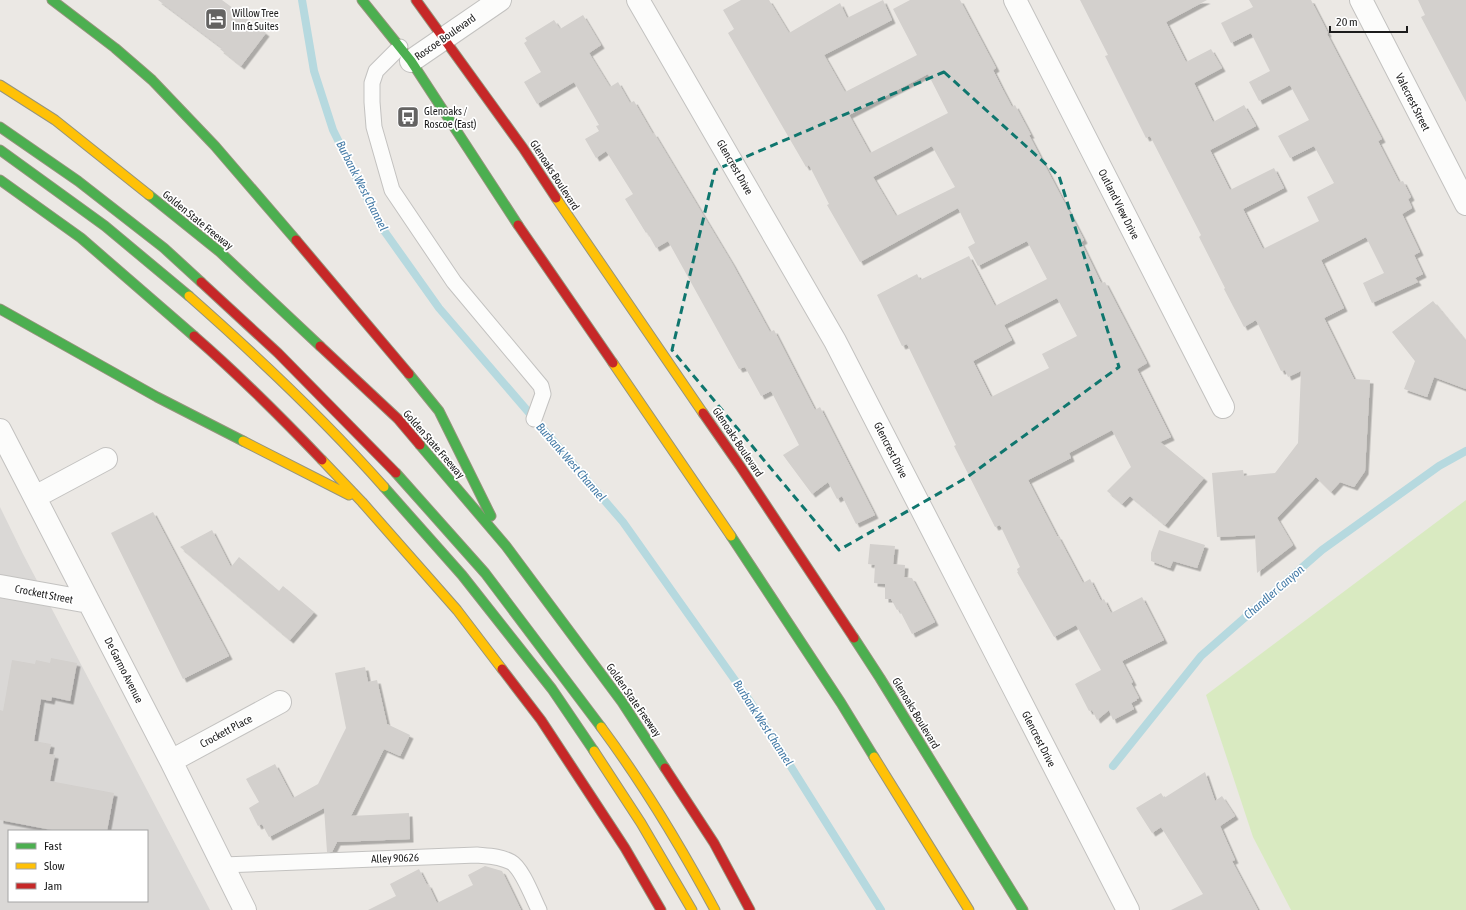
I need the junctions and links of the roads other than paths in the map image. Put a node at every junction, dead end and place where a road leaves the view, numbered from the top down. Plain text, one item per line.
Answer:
1 (52, 0) edge
2 (362, 0) edge
3 (416, 0) edge
4 (500, 0) edge
5 (638, 0) edge
6 (1015, 0) edge
7 (1361, 0) edge
8 (444, 37) junction
9 (406, 54) junction
10 (0, 85) edge
11 (0, 127) edge
12 (0, 150) edge
13 (0, 180) edge
14 (1466, 204) edge
15 (0, 309) edge
16 (1223, 407) dead end
17 (534, 419) dead end
18 (0, 430) edge
19 (106, 459) dead end
20 (35, 497) junction
21 (362, 502) junction
22 (506, 546) junction
23 (0, 586) edge
24 (89, 602) junction
25 (280, 702) dead end
26 (171, 761) junction
27 (223, 865) junction
28 (245, 910) edge
29 (539, 910) edge
30 (661, 910) edge
31 (692, 910) edge
32 (715, 910) edge
33 (750, 910) edge
34 (969, 910) edge
35 (1023, 910) edge
36 (1128, 910) edge

1 - 22 main road
2 - 9 main road
3 - 8 main road, Glenoaks Boulevard
4 - 8 street, Roscoe Boulevard
5 - 36 street, Glencrest Drive
6 - 16 street, Outland View Drive
7 - 14 street, Valecrest Street
8 - 9 street, Roscoe Boulevard
8 - 35 main road, Glenoaks Boulevard
9 - 17 lane
9 - 34 main road
10 - 22 main road, Golden State Freeway
11 - 32 main road
12 - 31 main road
13 - 21 main road
15 - 21 main road
18 - 20 street, De Garmo Avenue
19 - 20 street
20 - 24 street, De Garmo Avenue
21 - 30 main road
22 - 33 main road, Golden State Freeway
23 - 24 street, Crockett Street
24 - 26 street, De Garmo Avenue
25 - 26 street, Crockett Place
26 - 27 street, De Garmo Avenue
27 - 28 street, De Garmo Avenue
27 - 29 lane, Alley 90626

